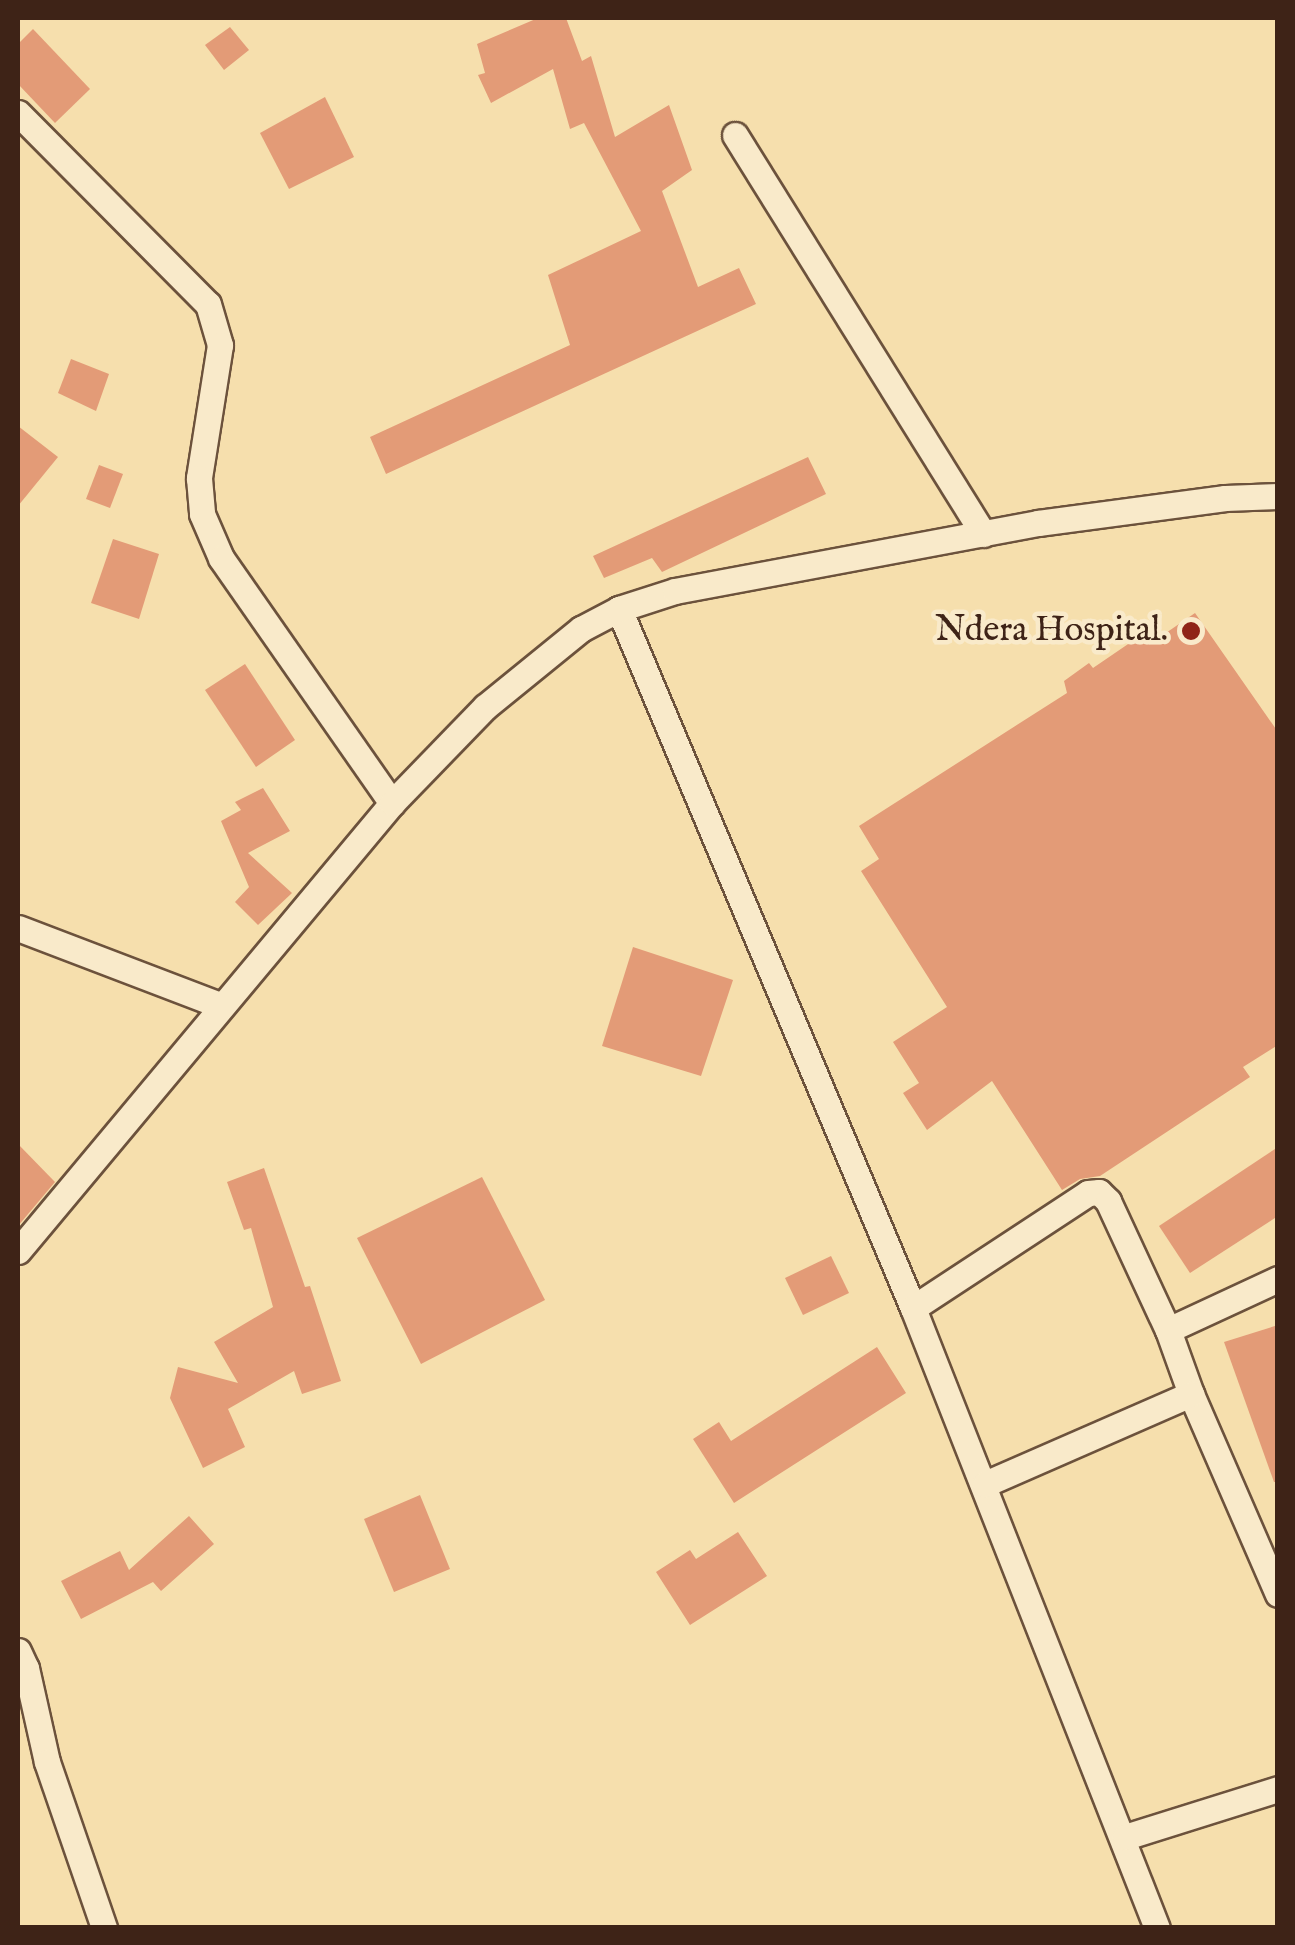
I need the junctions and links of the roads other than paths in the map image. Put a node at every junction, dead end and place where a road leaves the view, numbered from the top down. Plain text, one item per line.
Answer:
1 (18, 113) edge
2 (735, 135) dead end
3 (1278, 496) edge
4 (982, 534) junction
5 (619, 609) junction
6 (392, 803) junction
7 (18, 928) edge
8 (222, 1006) junction
9 (18, 1251) edge
10 (1278, 1279) edge
11 (913, 1308) junction
12 (1168, 1330) junction
13 (1191, 1394) junction
14 (985, 1484) junction
15 (1278, 1594) edge
16 (18, 1651) edge
17 (1278, 1788) edge
18 (1124, 1837) junction
19 (104, 1928) edge
20 (1158, 1928) edge

1 - 6 street
2 - 4 street
3 - 4 street
4 - 5 street
5 - 6 street
5 - 11 street
6 - 8 street
7 - 8 street
8 - 9 street
10 - 12 street
11 - 12 street
11 - 14 street
12 - 13 street
13 - 14 street
13 - 15 street
14 - 18 street
16 - 19 street
17 - 18 street
18 - 20 street

